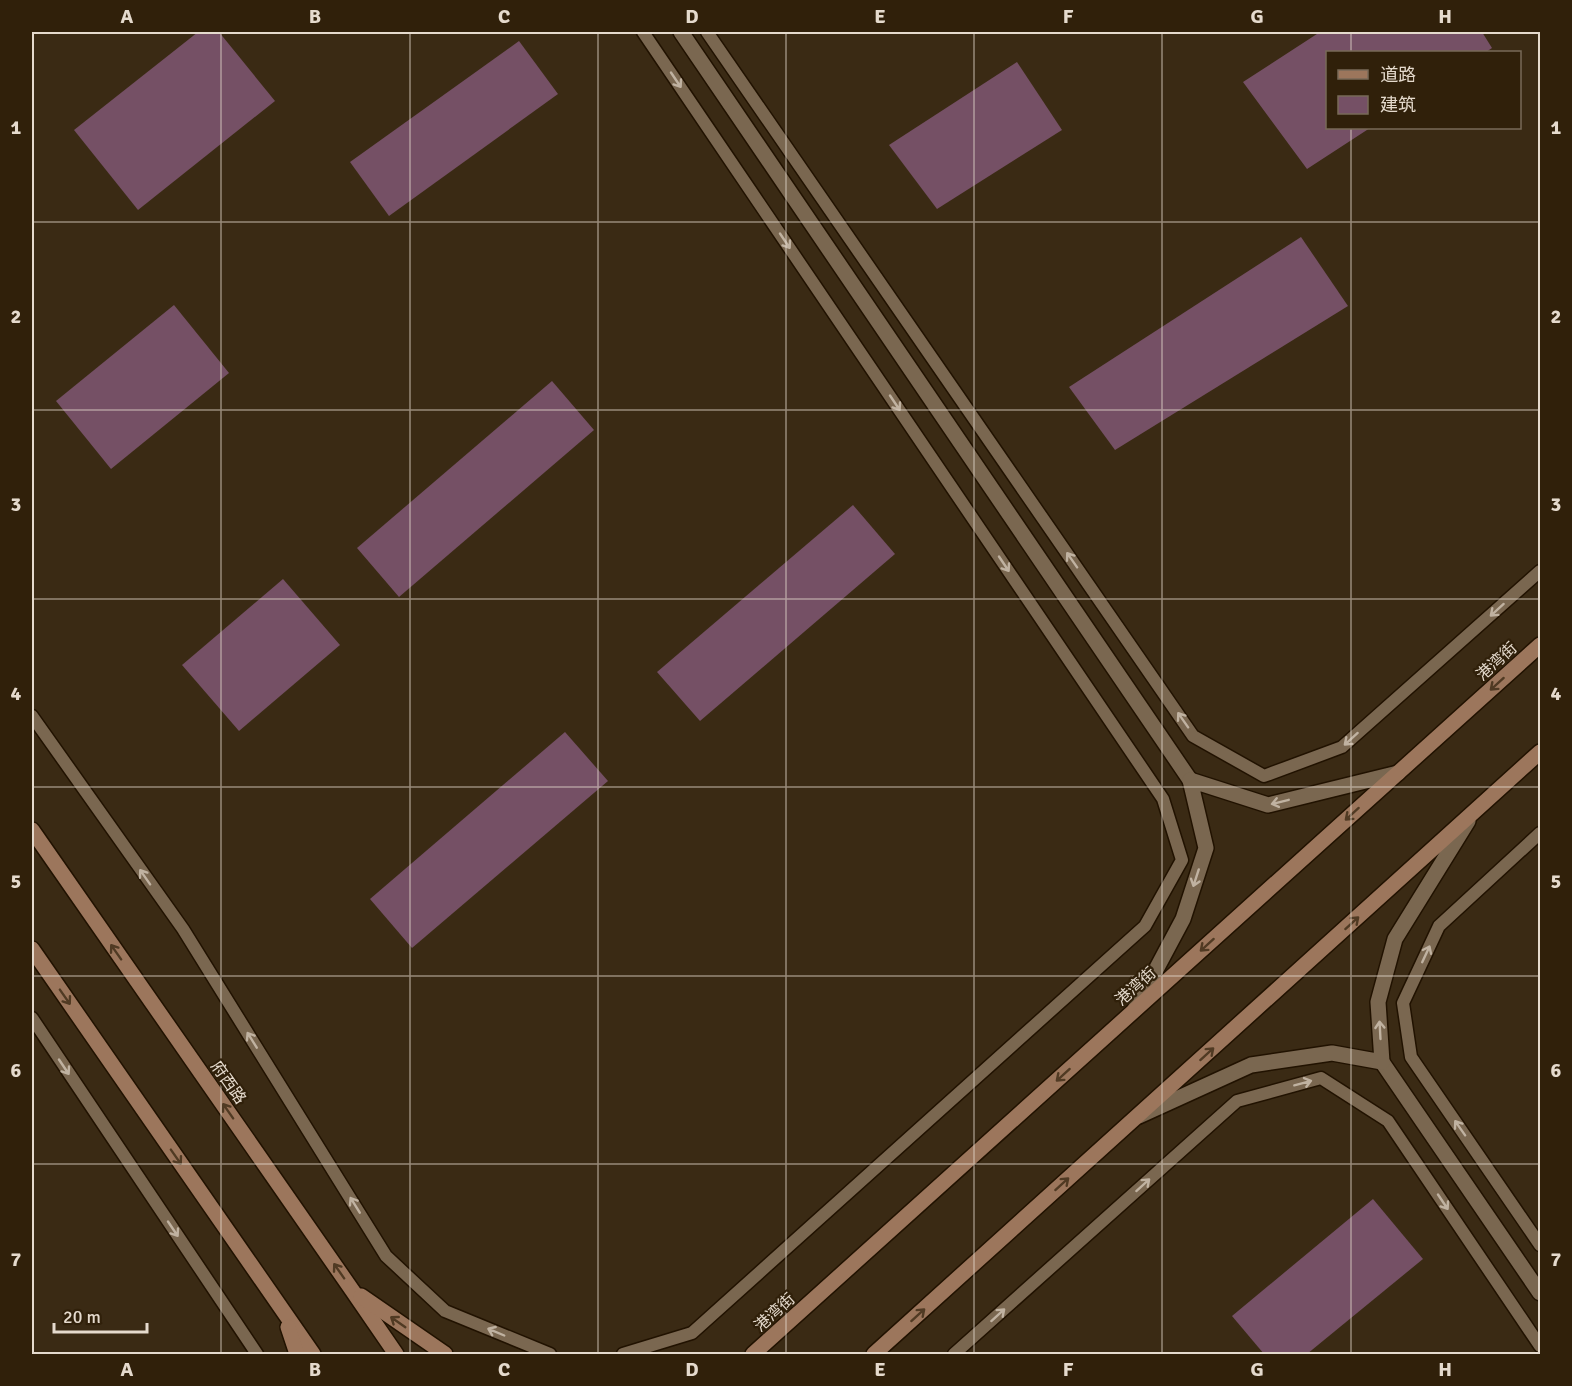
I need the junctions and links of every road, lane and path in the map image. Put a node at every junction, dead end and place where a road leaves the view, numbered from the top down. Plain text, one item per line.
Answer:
1 (643, 32) edge
2 (681, 32) edge
3 (707, 32) edge
4 (1540, 571) edge
5 (1540, 645) edge
6 (32, 716) edge
7 (1540, 752) edge
8 (1398, 773) junction
9 (1190, 780) junction
10 (1472, 814) junction
11 (32, 830) edge
12 (1540, 833) edge
13 (32, 949) edge
14 (1134, 1011) junction
15 (32, 1018) edge
16 (1382, 1062) junction
17 (1137, 1117) junction
18 (1540, 1245) edge
19 (352, 1290) junction
20 (1540, 1293) edge
21 (284, 1313) junction
22 (1540, 1346) edge
23 (257, 1354) edge
24 (297, 1354) edge
25 (313, 1354) edge
26 (396, 1354) edge
27 (445, 1354) edge
28 (550, 1354) edge
29 (623, 1354) edge
30 (753, 1354) edge
31 (874, 1354) edge
32 (954, 1354) edge

1 -> 29 lane
2 - 9 street
4 -> 3 lane
5 -> 8 street, 港湾街
28 -> 6 lane
7 - 10 street
8 -> 9 street
8 -> 14 street, 港湾街
9 -> 14 street
16 -> 10 street
17 -> 10 street
19 -> 11 street, 府西路
18 -> 12 lane
13 -> 21 street
14 -> 30 street, 港湾街
15 -> 23 lane
16 - 17 street
16 - 20 street
31 -> 17 street
19 - 26 street, 府西路
27 -> 19 street
21 - 24 street
21 - 25 street
32 -> 22 lane

